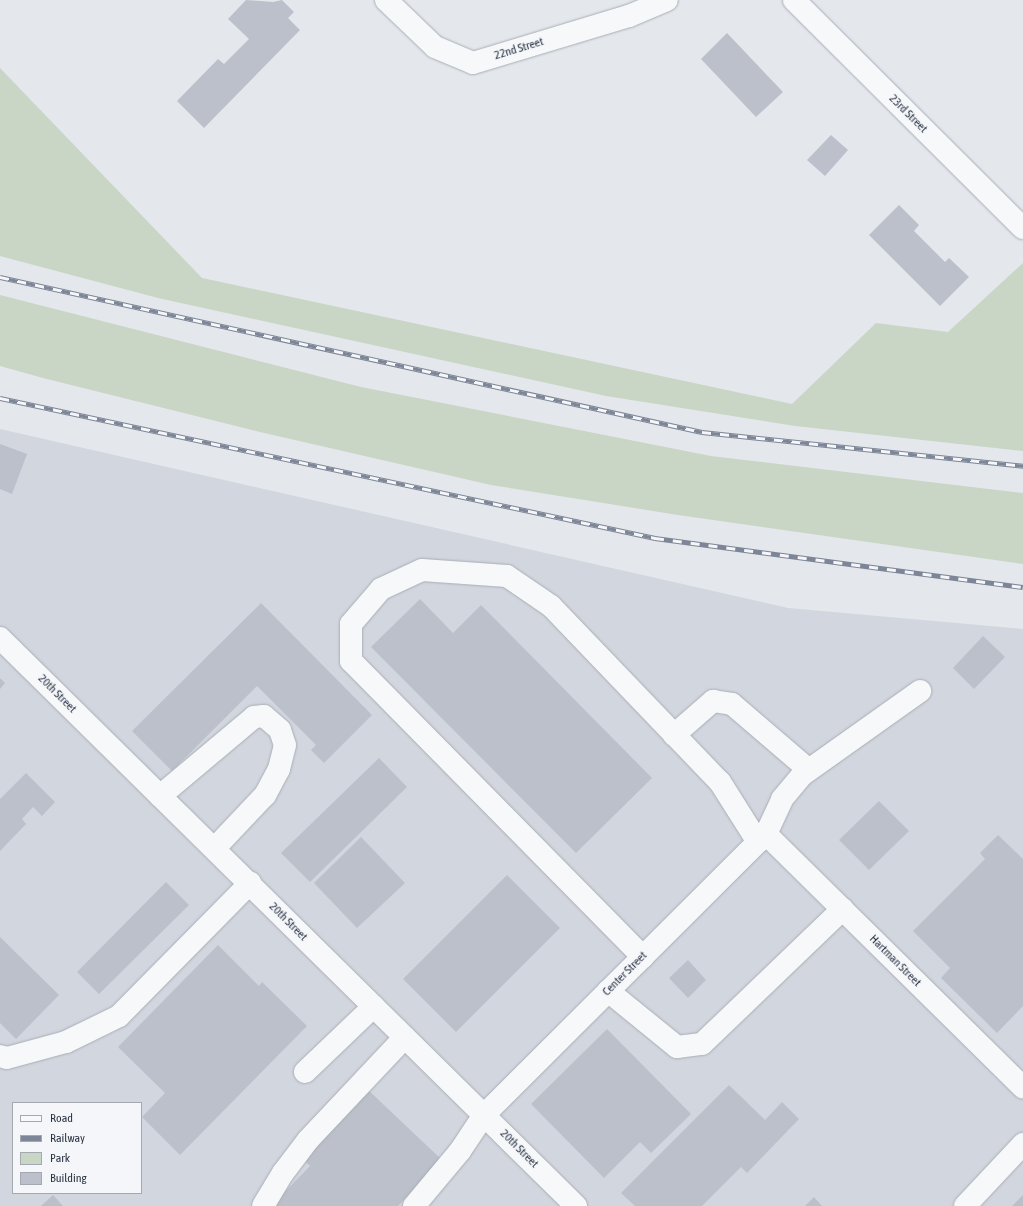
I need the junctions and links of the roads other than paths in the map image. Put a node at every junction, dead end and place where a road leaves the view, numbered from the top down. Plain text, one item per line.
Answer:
1 (386, 0) edge
2 (667, 0) edge
3 (794, 0) edge
4 (1023, 228) edge
5 (0, 638) edge
6 (920, 691) dead end
7 (674, 735) junction
8 (809, 770) junction
9 (160, 796) junction
10 (762, 838) junction
11 (214, 849) junction
12 (250, 884) junction
13 (843, 909) junction
14 (643, 957) junction
15 (608, 991) junction
16 (374, 1006) junction
17 (406, 1037) junction
18 (0, 1056) edge
19 (305, 1072) dead end
20 (1023, 1087) edge
21 (484, 1115) junction
22 (1023, 1144) edge
23 (263, 1206) edge
24 (414, 1206) edge
25 (576, 1206) edge
26 (965, 1206) edge

1 - 2 street, 22nd Street
3 - 4 street, 23rd Street
5 - 9 street, 20th Street
6 - 8 street
7 - 8 street
7 - 10 street, Hartman Street
7 - 14 street, Hartman Street
8 - 10 street
9 - 11 street, 20th Street
9 - 11 street
10 - 13 street, Hartman Street
10 - 14 street, Center Street
11 - 12 street, 20th Street
12 - 16 street, 20th Street
12 - 18 street
13 - 15 street
13 - 20 street, Hartman Street
14 - 15 street, Center Street
15 - 21 street, Center Street
16 - 17 street, 20th Street
16 - 19 street
17 - 21 street, 20th Street
17 - 23 street
21 - 24 street, Center Street
21 - 25 street, 20th Street
22 - 26 street

